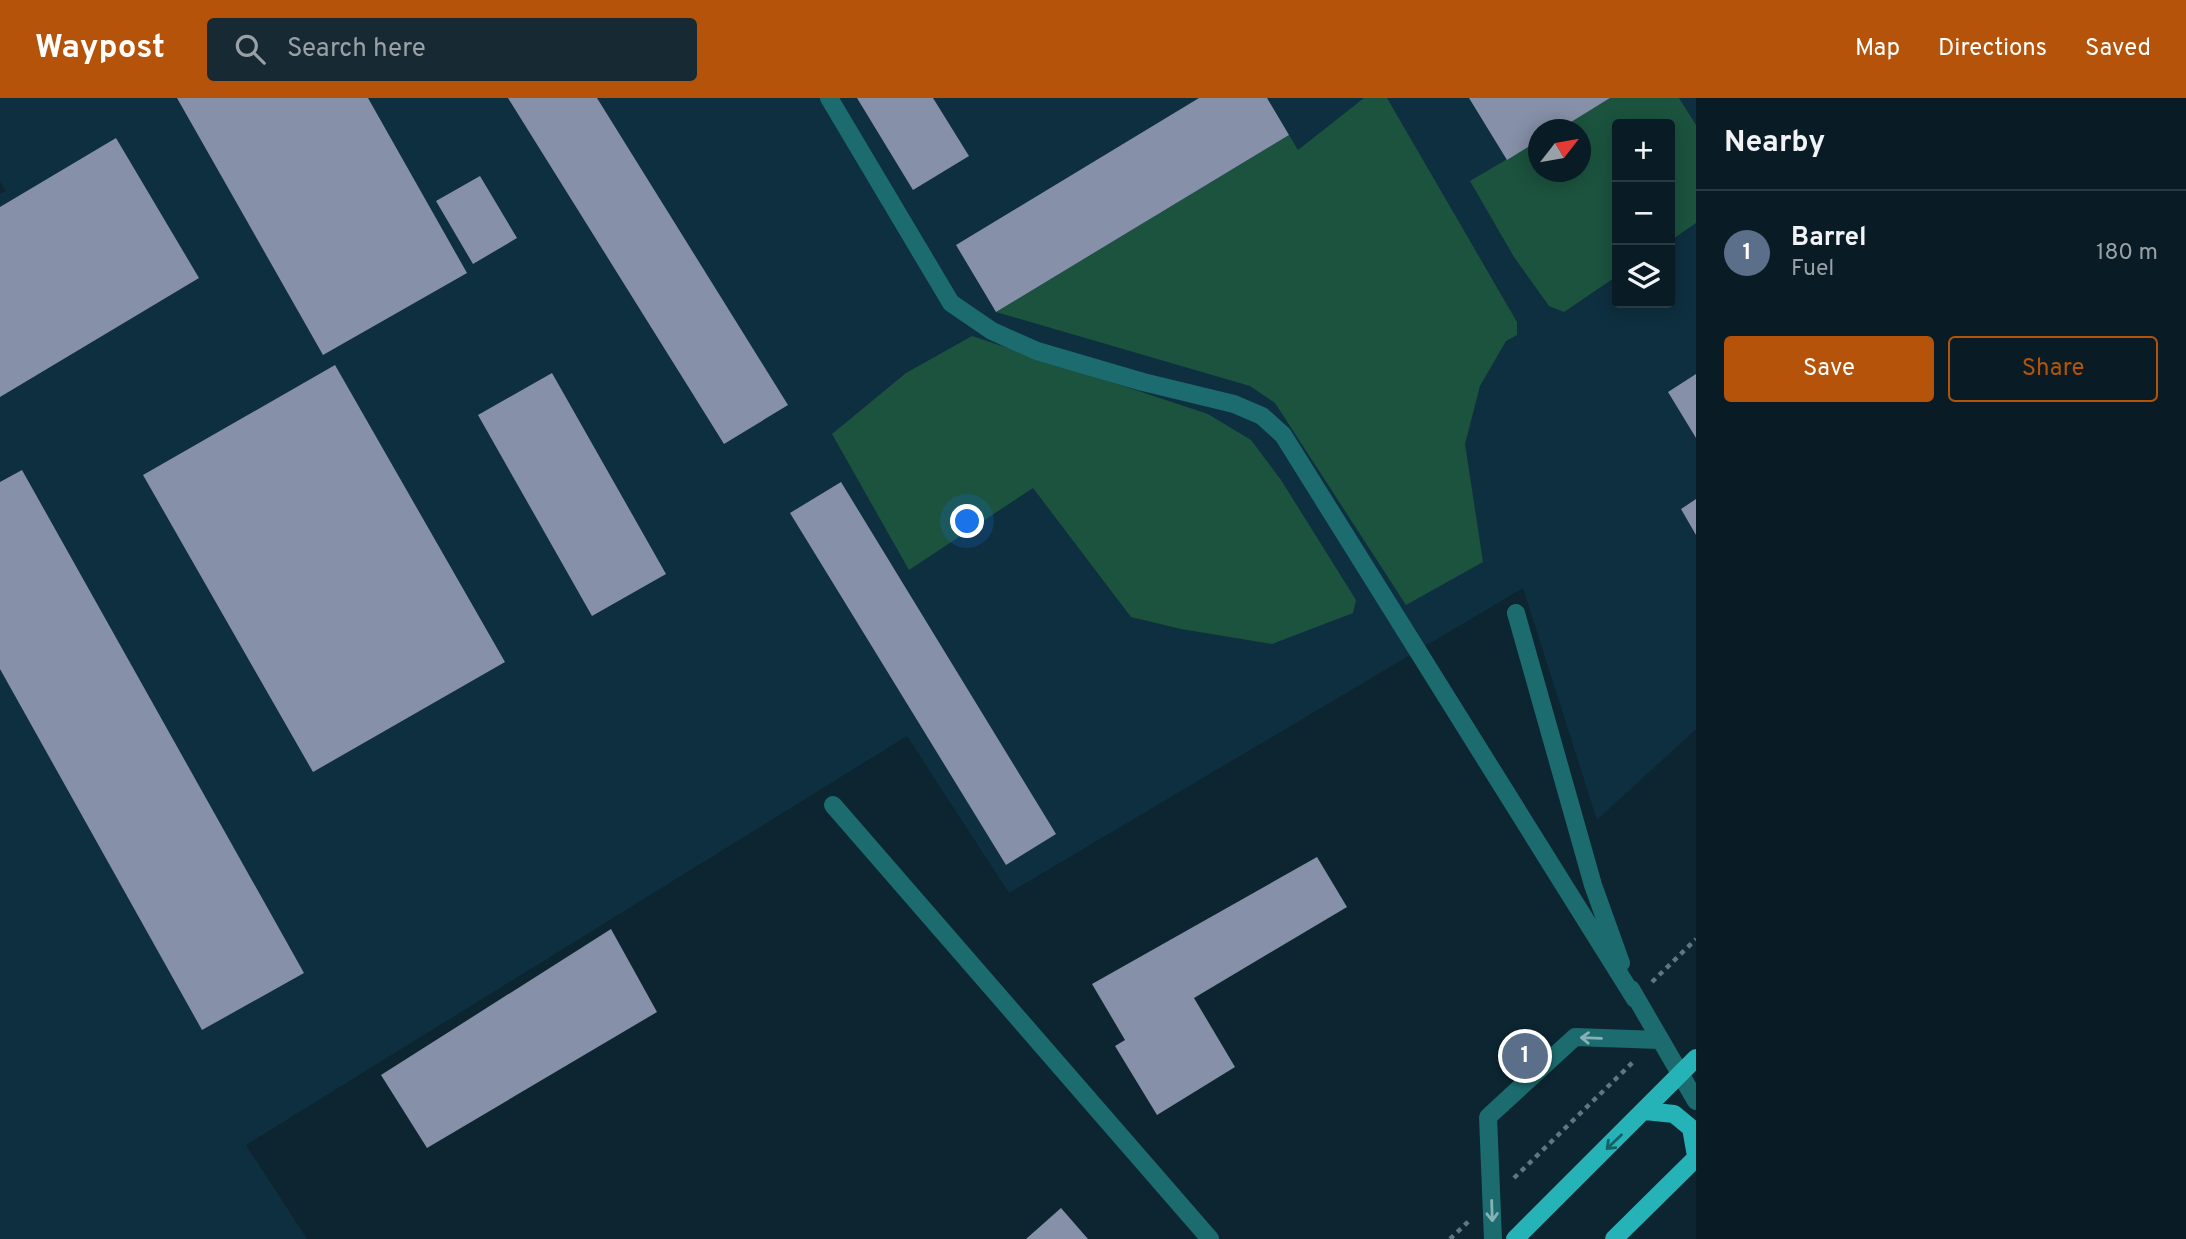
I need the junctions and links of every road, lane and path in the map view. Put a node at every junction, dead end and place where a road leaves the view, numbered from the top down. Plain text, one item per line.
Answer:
1 (829, 98) edge
2 (1516, 613) dead end
3 (833, 805) dead end
4 (1696, 939) edge
5 (1634, 999) junction
6 (1637, 1040) junction
7 (1659, 1040) junction
8 (1696, 1058) edge
9 (1679, 1075) junction
10 (1696, 1101) edge
11 (1645, 1111) junction
12 (1696, 1157) edge
13 (1491, 1200) junction
14 (1210, 1239) edge
15 (1450, 1239) edge
16 (1493, 1239) edge
17 (1515, 1239) edge
18 (1614, 1239) edge

1 - 5 lane
2 - 5 lane
3 - 14 lane
4 - 5 path
5 - 7 lane
6 - 7 lane
6 - 13 path
6 -> 13 lane
7 - 9 lane
8 - 9 main road
9 - 10 lane
9 - 11 main road
11 - 12 main road
11 -> 17 main road
12 - 18 main road
13 - 15 path
13 -> 16 lane

